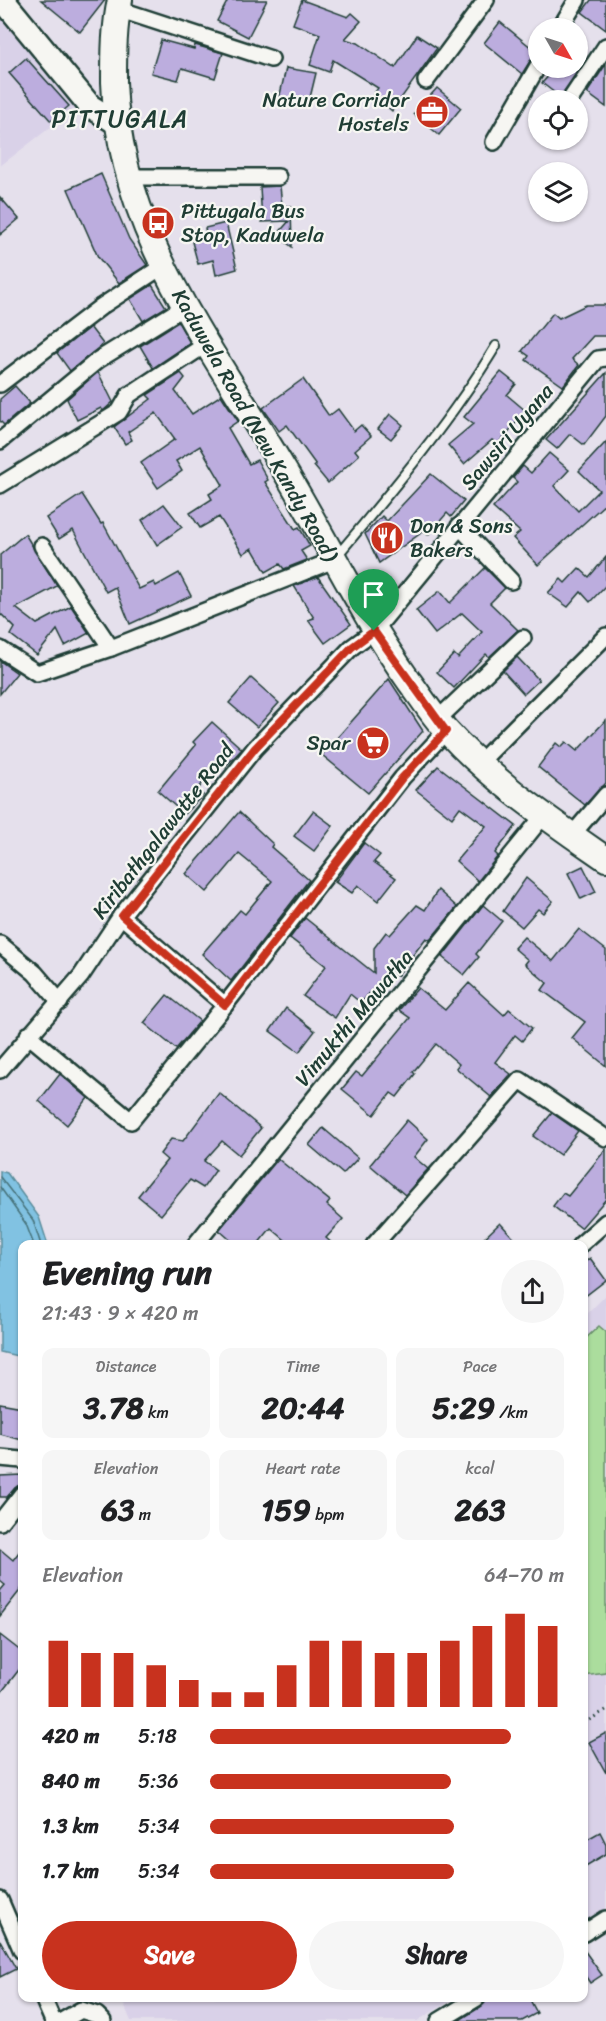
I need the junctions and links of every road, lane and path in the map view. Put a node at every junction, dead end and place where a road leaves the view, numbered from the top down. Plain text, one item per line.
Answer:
1 (3, 0) edge
2 (486, 0) edge
3 (577, 0) edge
4 (119, 5) edge
5 (567, 18) edge
6 (606, 46) edge
7 (271, 59) dead end
8 (531, 78) edge
9 (426, 81) dead end
10 (577, 90) edge
11 (116, 122) junction
12 (494, 142) dead end
13 (127, 177) junction
14 (278, 177) dead end
15 (163, 266) junction
16 (184, 307) junction
17 (205, 345) junction
18 (496, 346) dead end
19 (606, 358) edge
20 (0, 384) edge
21 (0, 441) edge
22 (0, 485) edge
23 (459, 526) junction
24 (42, 546) dead end
25 (334, 560) junction
26 (512, 581) dead end
27 (374, 631) junction
28 (606, 636) edge
29 (523, 638) dead end
30 (111, 648) junction
31 (0, 649) edge
32 (441, 725) junction
33 (479, 763) junction
34 (606, 795) edge
35 (544, 815) junction
36 (572, 835) junction
37 (606, 859) edge
38 (122, 916) junction
39 (0, 944) edge
40 (60, 1002) junction
41 (225, 1005) junction
42 (28, 1035) junction
43 (0, 1070) edge
44 (606, 1138) edge
45 (606, 1222) edge
46 (199, 1240) edge
47 (378, 1240) edge
48 (586, 1240) edge
49 (0, 1458) edge
50 (18, 1460) edge
51 (18, 1499) edge
52 (0, 1522) edge
53 (606, 1710) edge
54 (588, 1721) edge
55 (0, 1900) edge
56 (606, 1919) edge
57 (588, 1930) edge
58 (18, 1942) edge
59 (45, 2002) edge
60 (470, 2002) edge
61 (53, 2021) edge
62 (62, 2021) edge
63 (103, 2021) edge
64 (439, 2021) edge

1 - 11 main road
2 - 9 street
3 - 5 street
4 - 7 street
4 - 11 main road, Kaduwela Road (New Kandy Road)
6 - 10 street
8 - 12 street
11 - 13 main road, Kaduwela Road (New Kandy Road)
13 - 14 street
13 - 15 main road, Kaduwela Road (New Kandy Road)
15 - 16 main road, Kaduwela Road (New Kandy Road)
15 - 20 street
16 - 17 main road, Kaduwela Road (New Kandy Road)
16 - 21 street
17 - 22 street
17 - 25 main road, Kaduwela Road (New Kandy Road)
18 - 25 lane
19 - 23 street, Sawsiri Uyana
23 - 26 street
23 - 27 street, Sawsiri Uyana
24 - 30 street
25 - 27 main road, Kaduwela Road (New Kandy Road)
25 - 30 street
27 - 32 main road, Kaduwela Road (New Kandy Road)
27 - 38 street, Kiribathgalawatte Road
28 - 33 street
29 - 32 street
30 - 31 street
32 - 33 main road, Kaduwela Road (New Kandy Road)
32 - 41 street
33 - 35 main road, Kaduwela Road (New Kandy Road)
34 - 36 street
35 - 36 main road, Kaduwela Road (New Kandy Road)
35 - 46 street, Vimukthi Mawatha
36 - 37 main road, Kaduwela Road (New Kandy Road)
38 - 40 street, Kiribathgalawatte Road
38 - 41 street
39 - 40 street
40 - 42 street, Kiribathgalawatte Road
41 - 42 street
42 - 43 street, Kiribathgalawatte Road
44 - 47 street
45 - 48 street
49 - 50 street
51 - 52 street
53 - 54 path
55 - 58 street
56 - 57 street
59 - 61 street
60 - 64 street
62 - 63 street

